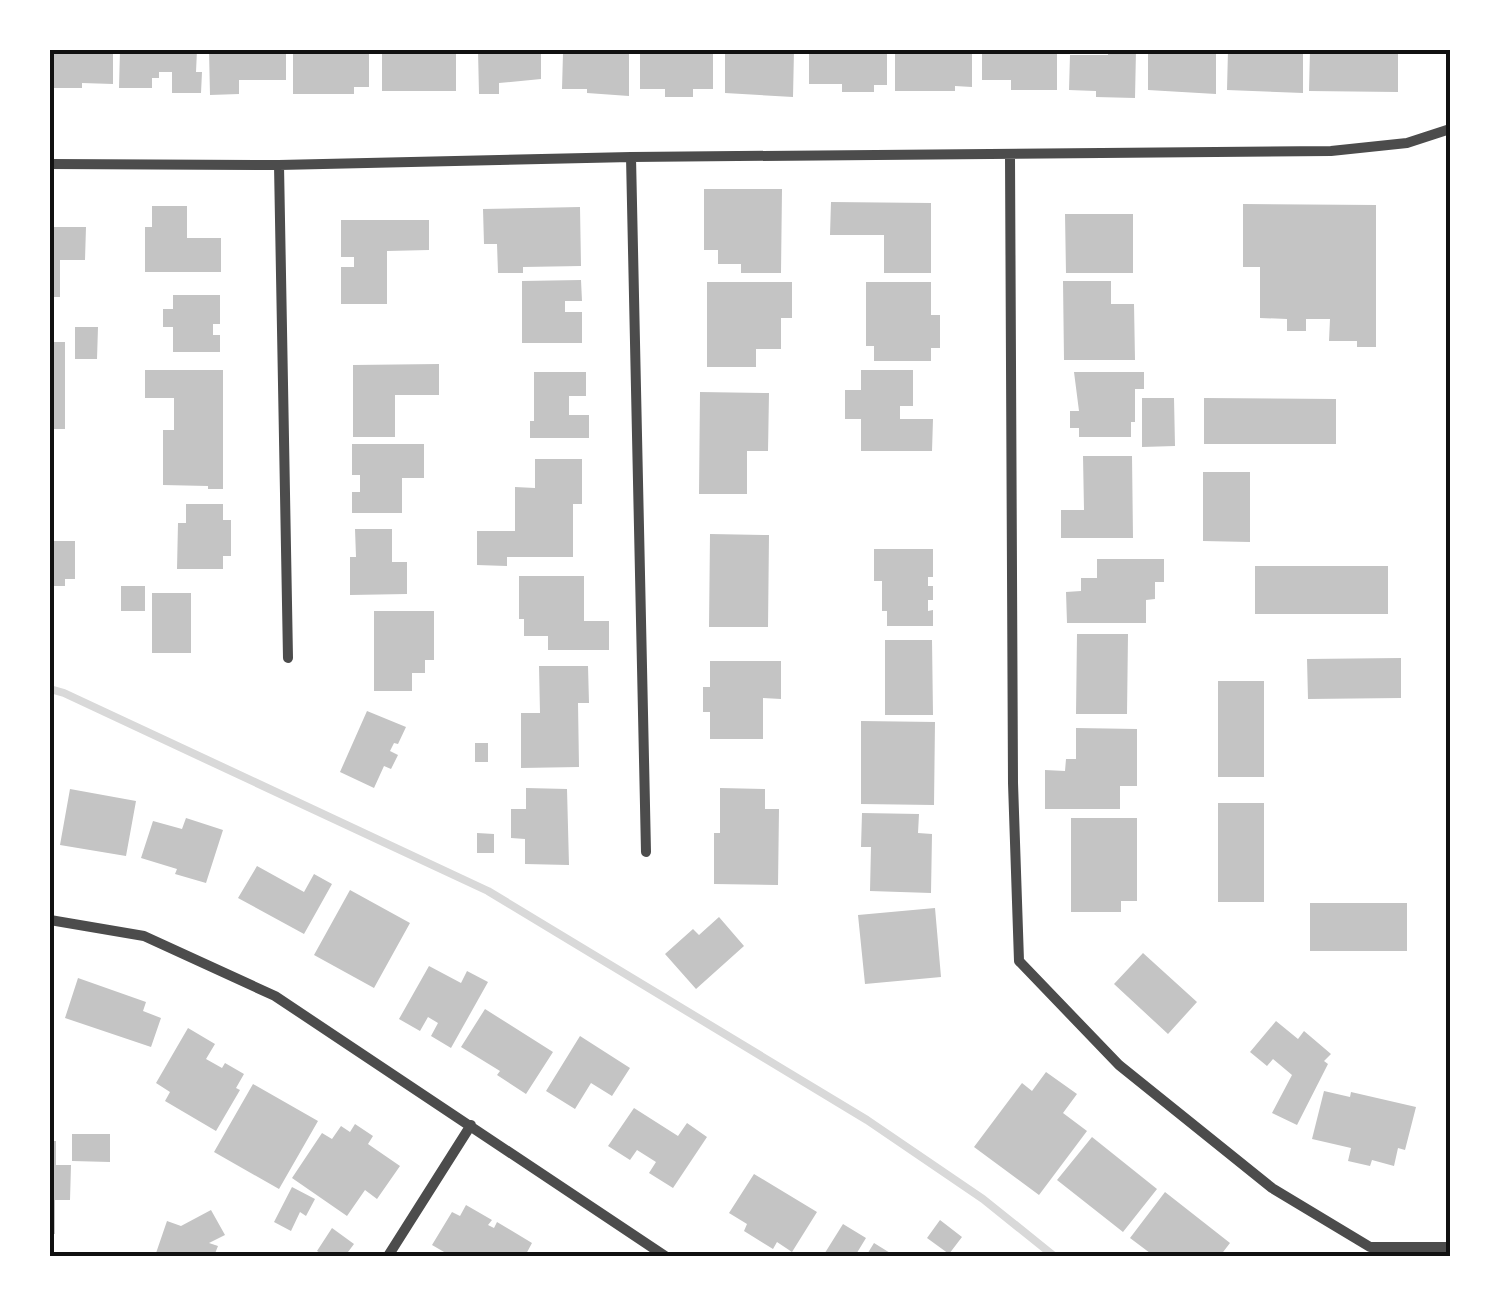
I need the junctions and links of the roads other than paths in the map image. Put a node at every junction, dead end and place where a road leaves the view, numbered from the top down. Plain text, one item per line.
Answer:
1 (1450, 130) edge
2 (1010, 156) junction
3 (631, 157) junction
4 (50, 164) edge
5 (279, 165) junction
6 (288, 658) dead end
7 (646, 852) dead end
8 (50, 920) edge
9 (471, 1124) junction
10 (1450, 1247) edge
11 (388, 1256) edge
12 (666, 1256) edge

1 - 2 street
2 - 3 street
2 - 10 street
3 - 5 street
3 - 7 street
4 - 5 street
5 - 6 street
8 - 9 street
9 - 11 street
9 - 12 street

